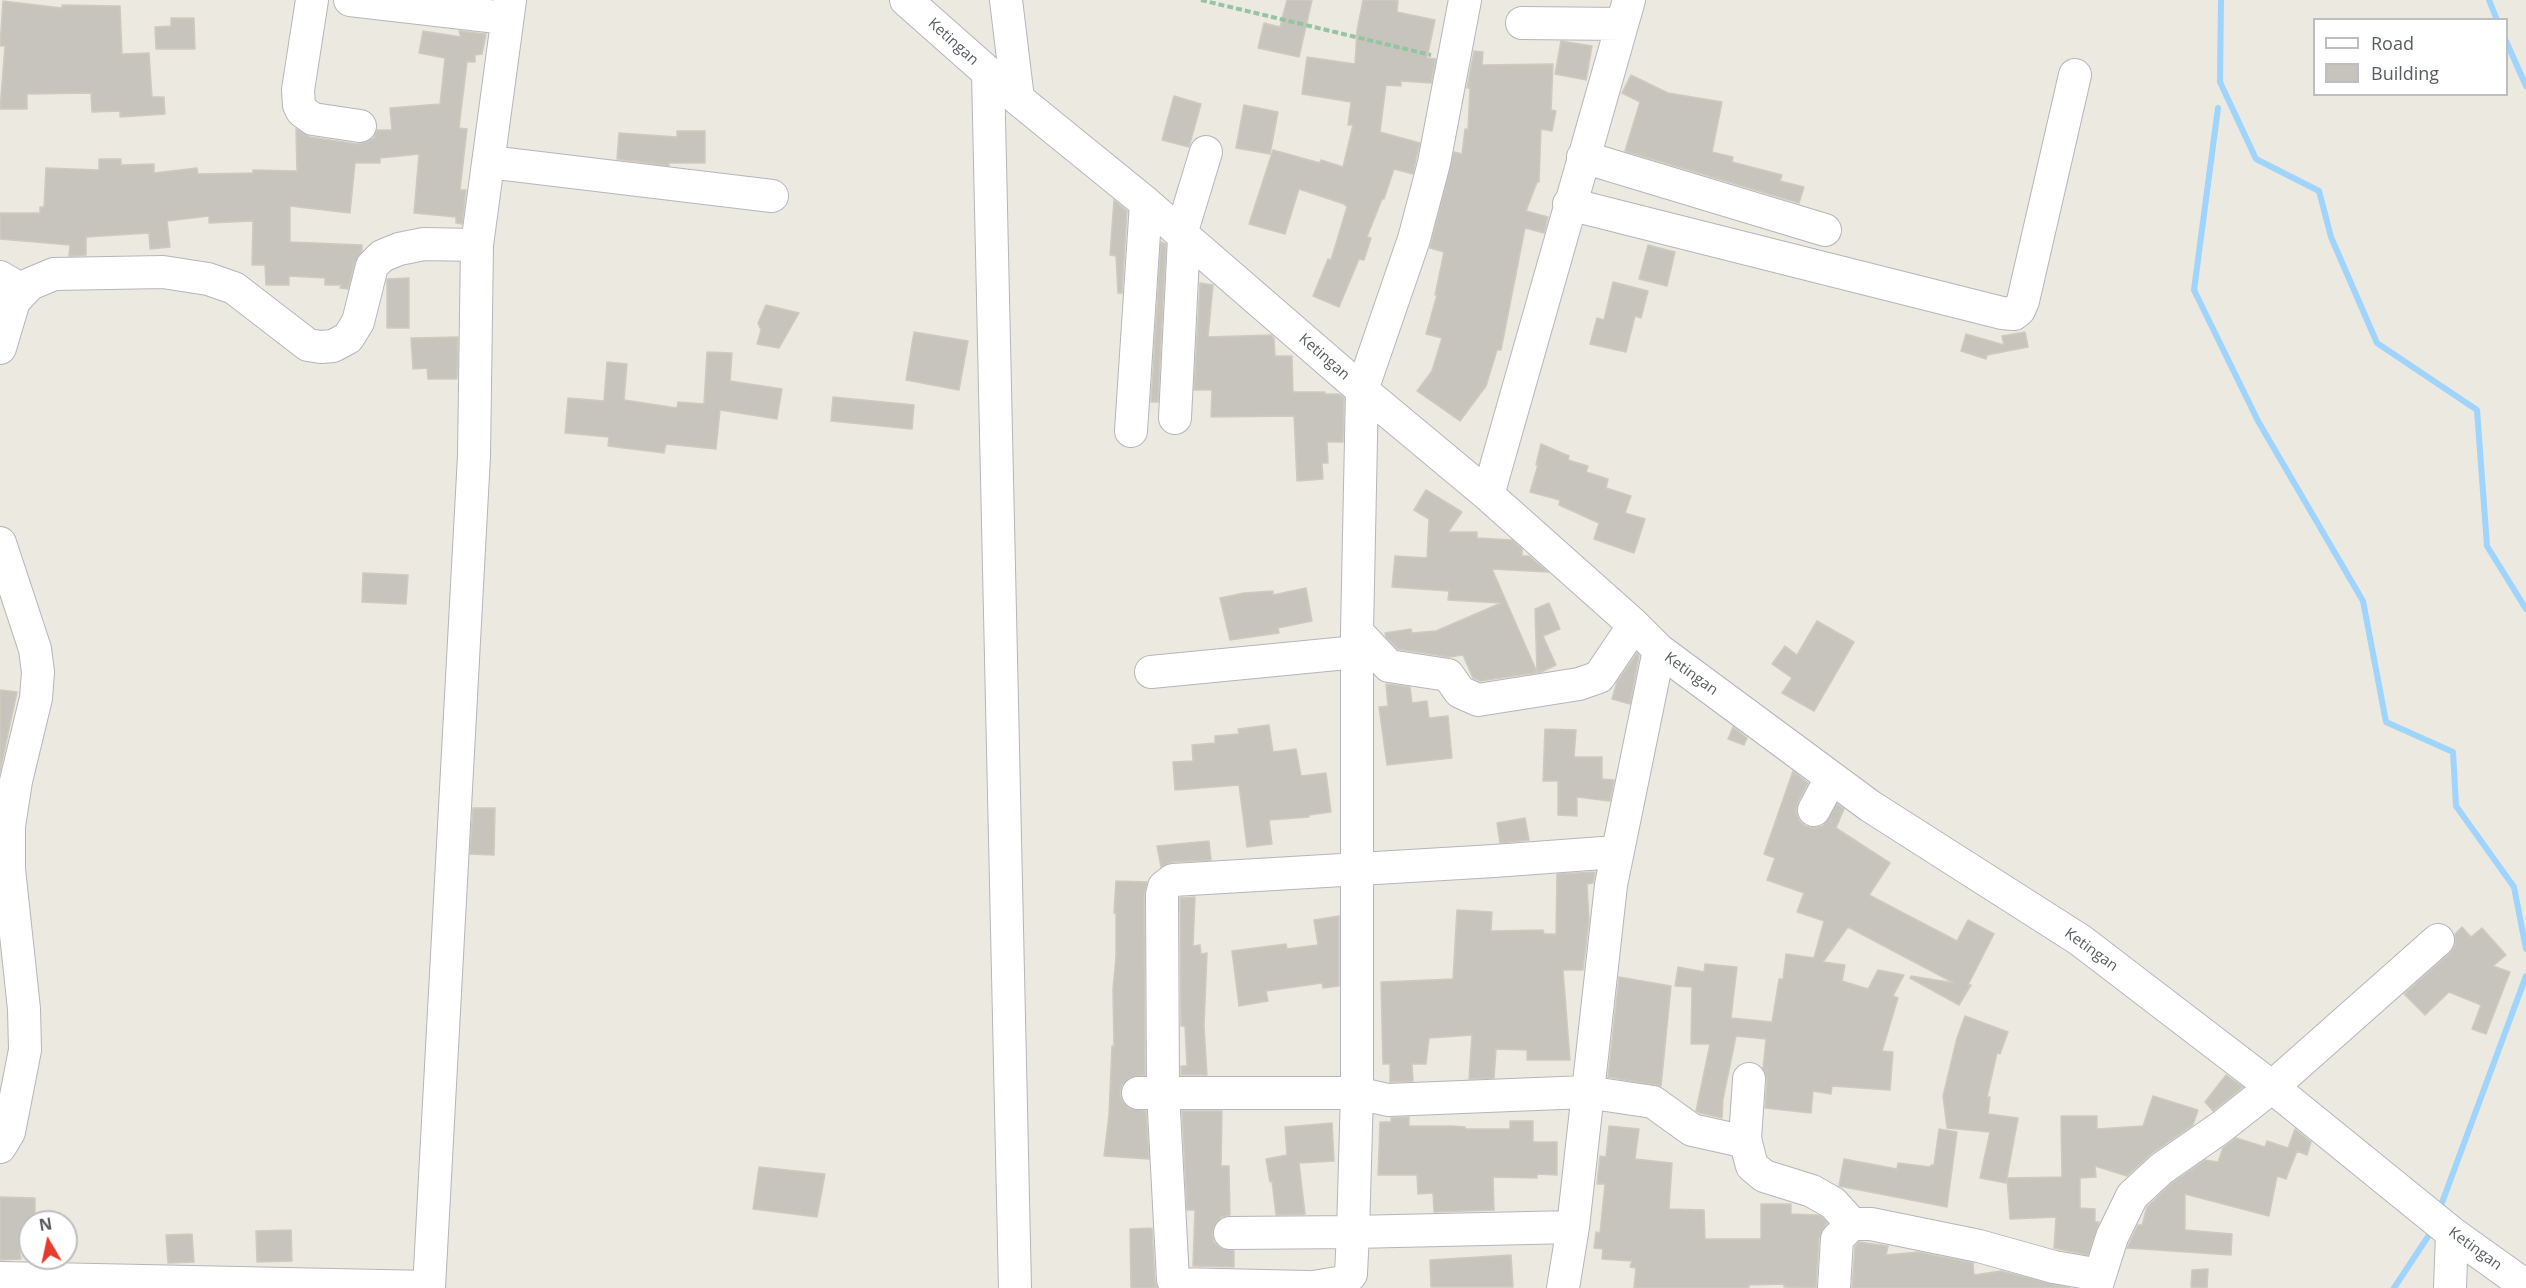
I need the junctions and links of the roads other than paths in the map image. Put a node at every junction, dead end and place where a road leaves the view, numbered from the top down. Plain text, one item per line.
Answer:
1 (312, 0) edge
2 (350, 0) edge
3 (906, 0) edge
4 (1006, 0) edge
5 (1465, 0) edge
6 (508, 9) edge
7 (1626, 12) edge
8 (1522, 23) dead end
9 (988, 73) junction
10 (2075, 75) dead end
11 (1018, 99) junction
12 (360, 126) dead end
13 (1206, 152) dead end
14 (1583, 156) junction
15 (489, 162) junction
16 (772, 196) dead end
17 (1146, 203) junction
18 (1569, 204) junction
19 (1825, 230) dead end
20 (1182, 235) junction
21 (477, 245) junction
22 (11, 284) edge
23 (1, 337) edge
24 (1362, 390) junction
25 (1175, 418) dead end
26 (1131, 431) dead end
27 (1488, 495) junction
28 (0, 543) edge
29 (1634, 625) junction
30 (1357, 642) junction
31 (1659, 650) junction
32 (1151, 672) dead end
33 (1831, 778) junction
34 (1814, 810) dead end
35 (1616, 852) junction
36 (1359, 870) junction
37 (2438, 940) dead end
38 (1749, 1079) dead end
39 (2272, 1087) junction
40 (1586, 1092) junction
41 (1150, 1093) junction
42 (1357, 1094) junction
43 (1746, 1142) junction
44 (0, 1147) edge
45 (1852, 1224) junction
46 (1573, 1227) junction
47 (1353, 1232) junction
48 (1230, 1233) dead end
49 (2452, 1233) junction
50 (0, 1278) edge
51 (2098, 1282) edge
52 (2526, 1286) edge
53 (429, 1287) edge
54 (1307, 1287) edge
55 (1015, 1288) edge
56 (1563, 1288) edge
57 (1834, 1288) edge
58 (2450, 1288) edge

1 - 12 street
2 - 6 street
3 - 9 street, Ketingan
4 - 11 street
5 - 24 street
6 - 15 street
7 - 8 street
7 - 14 street
9 - 11 street, Ketingan
9 - 55 street
10 - 18 street
11 - 17 street, Ketingan
13 - 20 street
14 - 18 street
14 - 19 street
15 - 16 street
15 - 21 street
17 - 20 street, Ketingan
17 - 26 street
18 - 27 street
20 - 24 street, Ketingan
20 - 25 street
21 - 22 street
21 - 53 street
22 - 23 street
24 - 27 street, Ketingan
24 - 30 street
27 - 29 street, Ketingan
28 - 44 street
29 - 30 street
29 - 31 street, Ketingan
30 - 32 street
30 - 36 street
31 - 33 street, Ketingan
31 - 35 street
33 - 34 street
33 - 39 street, Ketingan
35 - 36 street
35 - 40 street
36 - 41 street
36 - 42 street
37 - 39 street
38 - 43 street
39 - 49 street, Ketingan
39 - 51 street
40 - 42 street
40 - 43 street
40 - 46 street
41 - 42 street
41 - 54 street
42 - 47 street
43 - 45 street
45 - 51 street
45 - 57 street
46 - 47 street
46 - 56 street
47 - 48 street
47 - 54 street
49 - 52 street, Ketingan
49 - 58 street
50 - 53 street

